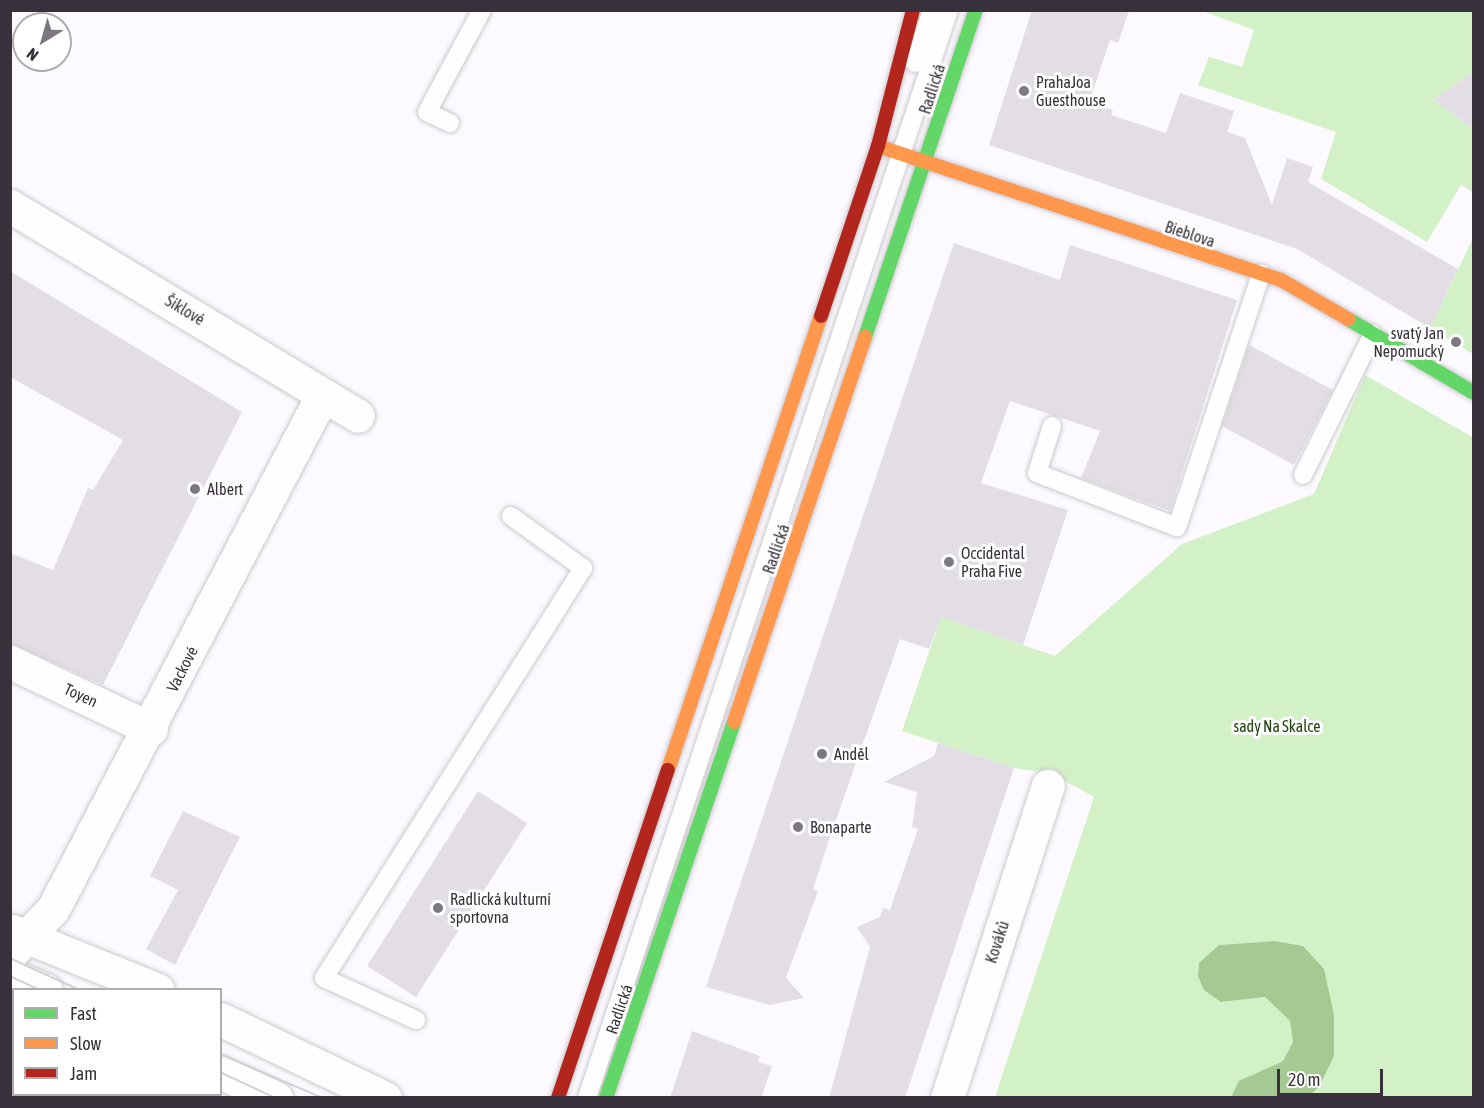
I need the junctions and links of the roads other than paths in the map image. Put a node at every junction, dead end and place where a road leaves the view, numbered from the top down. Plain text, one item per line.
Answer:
1 (482, 10) edge
2 (913, 10) edge
3 (932, 10) edge
4 (949, 10) edge
5 (976, 10) edge
6 (450, 123) dead end
7 (888, 149) junction
8 (925, 162) junction
9 (10, 206) edge
10 (1261, 274) junction
11 (1373, 334) junction
12 (1473, 393) edge
13 (323, 394) junction
14 (358, 416) dead end
15 (1052, 426) dead end
16 (1304, 475) dead end
17 (511, 516) dead end
18 (10, 662) edge
19 (151, 729) junction
20 (1048, 786) dead end
21 (16, 940) edge
22 (10, 975) edge
23 (41, 988) edge
24 (152, 988) edge
25 (222, 1020) edge
26 (416, 1020) dead end
27 (222, 1073) edge
28 (566, 1093) edge
29 (276, 1098) edge
30 (385, 1098) edge
31 (606, 1098) edge
32 (947, 1098) edge

1 - 6 lane
2 - 7 main road, Radlická
3 - 7 lane
4 - 7 lane
5 - 8 main road, Radlická
7 - 8 main road, Bieblova
7 - 28 lane
7 - 28 main road, Radlická
8 - 10 main road, Bieblova
8 - 31 main road, Radlická
9 - 13 street, Šiklové
10 - 11 main road, Bieblova
10 - 15 lane
11 - 12 main road, Bieblova
11 - 16 lane
13 - 14 street, Šiklové
13 - 19 street, Vackové
17 - 26 lane
18 - 19 street, Toyen
19 - 21 street, Vackové
20 - 32 street, Kováků
21 - 24 street
22 - 23 street
25 - 30 street
27 - 29 street

